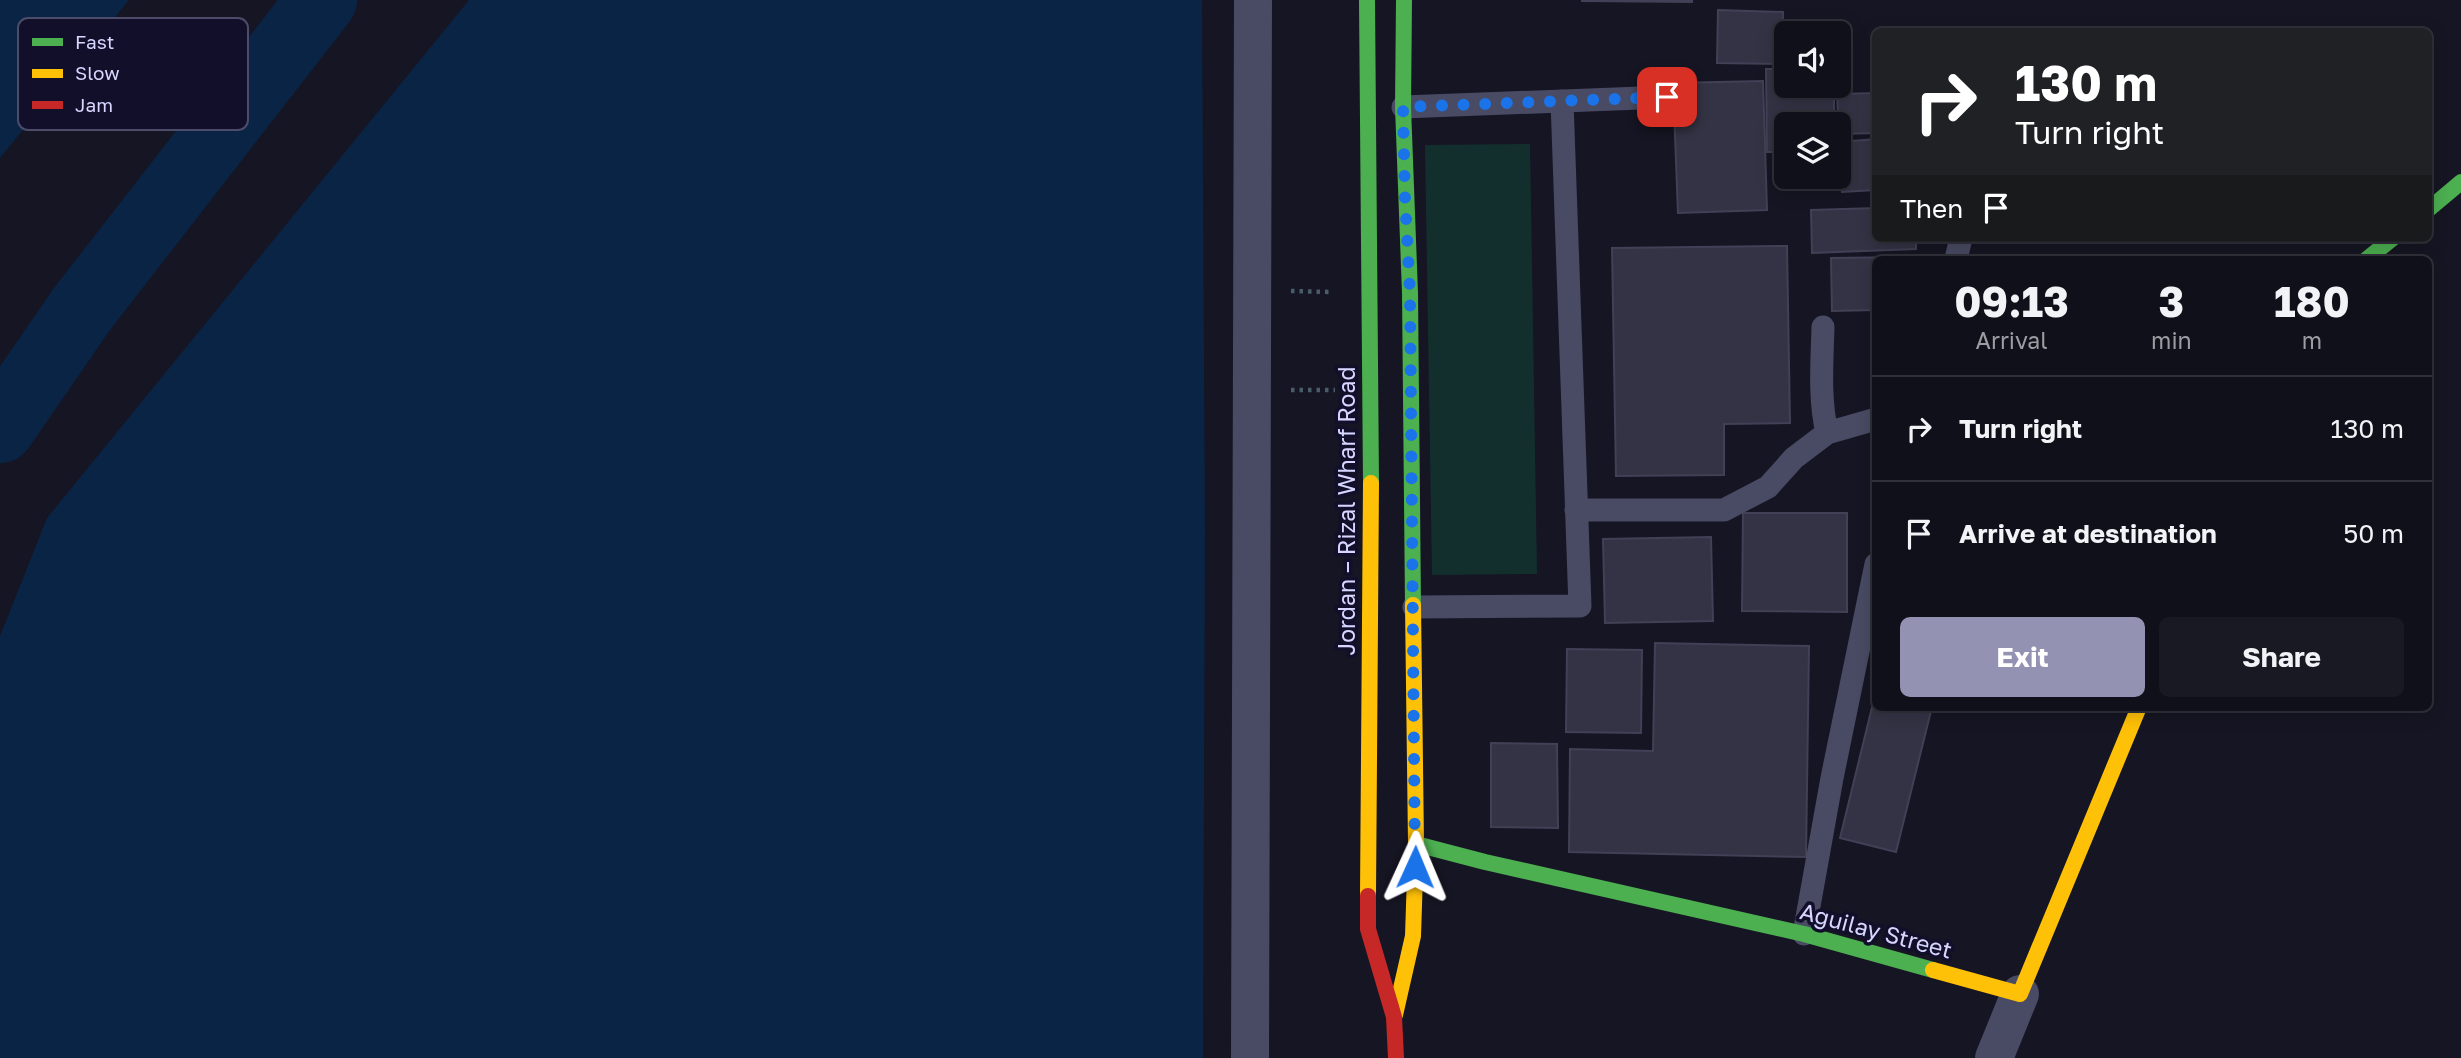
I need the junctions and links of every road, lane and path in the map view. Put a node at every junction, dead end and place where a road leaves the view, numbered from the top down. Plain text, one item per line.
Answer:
1 (1253, 0) edge
2 (1367, 0) edge
3 (1404, 0) edge
4 (1667, 97) dead end
5 (1562, 102) junction
6 (1403, 107) junction
7 (2461, 182) edge
8 (2432, 206) edge
9 (2388, 242) edge
10 (2371, 256) edge
11 (1823, 327) dead end
12 (1872, 420) edge
13 (1827, 433) junction
14 (1576, 510) junction
15 (1872, 583) edge
16 (1414, 607) junction
17 (2137, 711) edge
18 (1416, 844) junction
19 (1804, 934) junction
20 (2020, 994) junction
21 (1394, 1017) junction
22 (1250, 1058) edge
23 (1395, 1058) edge
24 (1994, 1058) edge

1 - 22 street
2 - 21 main road, Jordan – Rizal Wharf Road
3 - 6 main road, Jordan – Rizal Wharf Road
4 - 5 lane
5 - 6 lane
5 - 14 lane
6 - 16 main road, Jordan – Rizal Wharf Road
7 - 8 main road
9 - 10 main road
11 - 13 lane
12 - 13 lane
13 - 14 lane
14 - 16 lane
15 - 19 lane
16 - 18 main road, Jordan – Rizal Wharf Road
17 - 20 main road
18 - 19 main road, Aguilay Street
18 - 21 main road, Jordan – Rizal Wharf Road
19 - 20 main road, Aguilay Street
20 - 24 street
21 - 23 main road, Jordan – Rizal Wharf Road

